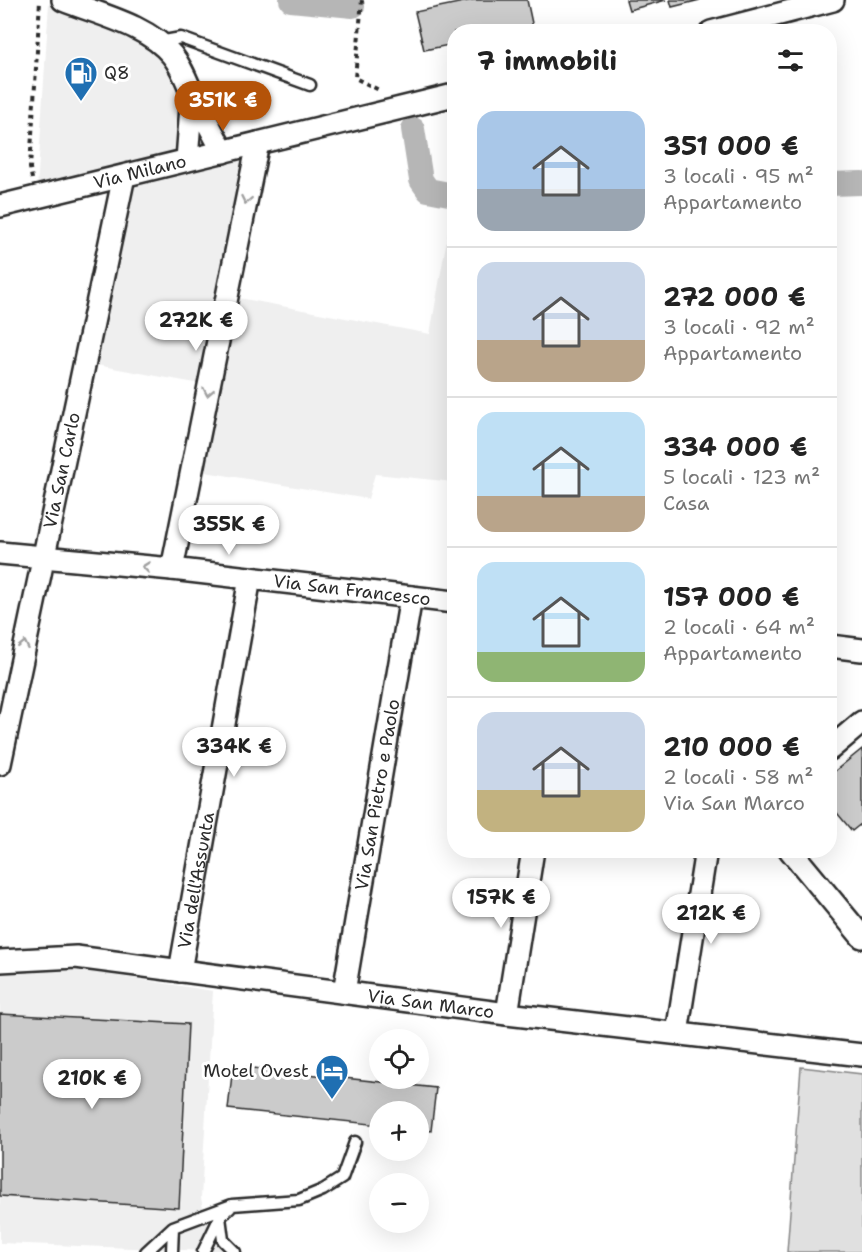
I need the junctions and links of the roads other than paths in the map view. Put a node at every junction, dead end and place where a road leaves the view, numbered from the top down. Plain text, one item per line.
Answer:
1 (63, 0) edge
2 (833, 0) edge
3 (742, 24) edge
4 (158, 42) junction
5 (310, 85) dead end
6 (192, 93) junction
7 (447, 97) edge
8 (258, 143) junction
9 (223, 152) junction
10 (187, 160) junction
11 (124, 176) junction
12 (0, 206) edge
13 (0, 553) edge
14 (42, 556) junction
15 (172, 569) junction
16 (250, 578) junction
17 (411, 597) junction
18 (447, 601) edge
19 (837, 647) edge
20 (862, 650) edge
21 (862, 722) edge
22 (837, 743) edge
23 (0, 764) edge
24 (533, 858) edge
25 (705, 858) edge
26 (797, 858) edge
27 (862, 937) edge
28 (0, 961) edge
29 (180, 971) junction
30 (344, 993) junction
31 (507, 1014) junction
32 (677, 1034) junction
33 (862, 1055) edge
34 (355, 1142) dead end
35 (232, 1205) junction
36 (220, 1217) junction
37 (173, 1227) junction
38 (146, 1252) edge
39 (172, 1252) edge
40 (203, 1252) edge
41 (235, 1252) edge

1 - 4 street
2 - 3 street
4 - 5 lane
4 - 6 street
6 - 9 street
6 - 10 street
7 - 8 street, Via Milano
8 - 9 street, Via Milano
8 -> 15 street
9 - 10 street, Via Milano
10 - 11 street, Via Milano
11 - 12 street, Via Milano
11 - 14 street, Via San Carlo
13 - 14 street, Via San Francesco
15 -> 14 street, Via San Francesco
23 -> 14 street, Via San Carlo
15 - 16 street, Via San Francesco
16 - 17 street, Via San Francesco
16 - 29 street, Via dell'Assunta
17 - 18 street, Via San Francesco
17 - 30 street, Via San Pietro e Paolo
19 - 20 street
21 - 22 street
24 - 31 street
25 - 32 street
26 - 27 street
28 - 29 street, Via San Marco
29 - 30 street, Via San Marco
30 - 31 street, Via San Marco
31 - 32 street, Via San Marco
32 - 33 street, Via San Marco
34 - 35 lane
35 - 36 lane
35 - 37 lane
36 - 40 lane
36 - 41 lane
37 - 38 lane
37 - 39 lane

